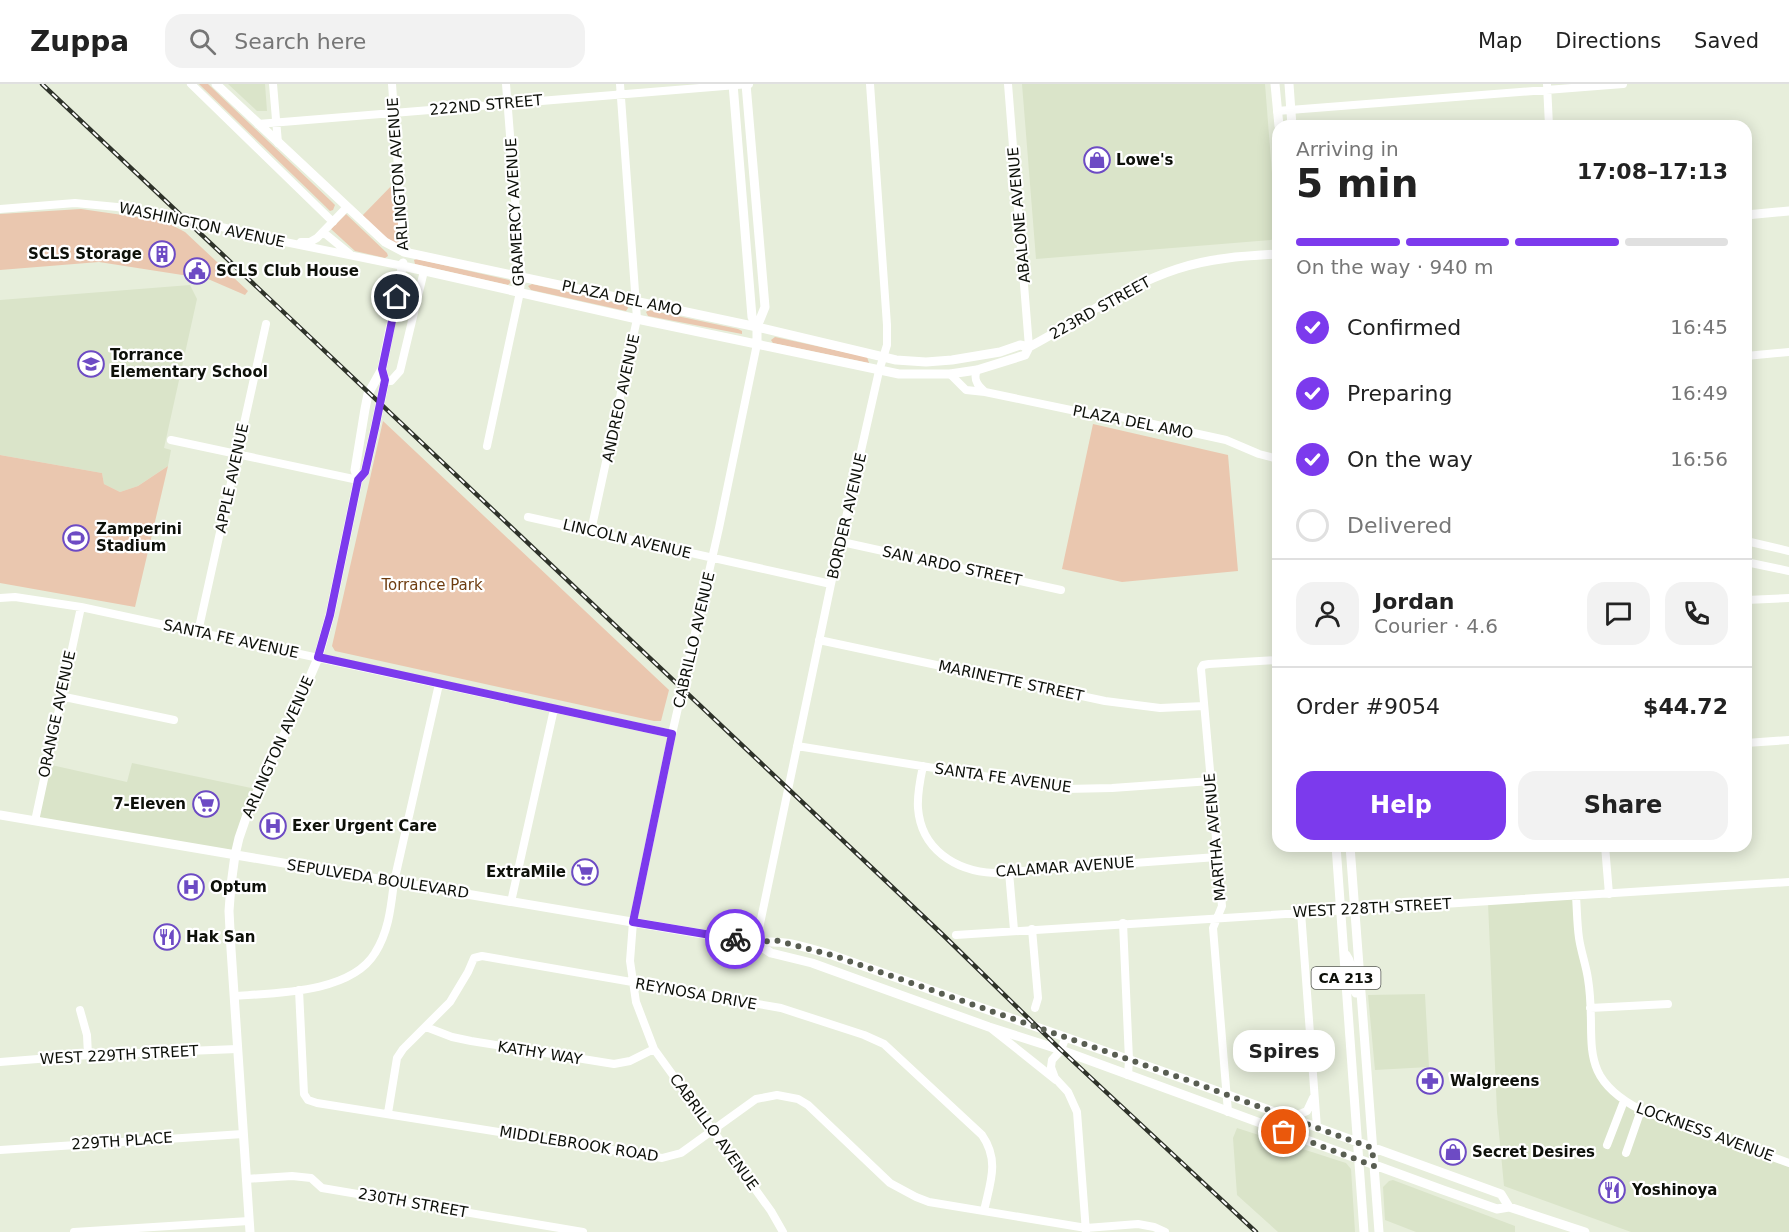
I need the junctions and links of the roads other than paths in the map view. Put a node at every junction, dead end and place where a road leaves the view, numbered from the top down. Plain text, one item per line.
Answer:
1 (191, 84) edge
2 (216, 84) edge
3 (273, 84) edge
4 (392, 84) edge
5 (506, 84) edge
6 (620, 84) edge
7 (747, 84) edge
8 (870, 84) edge
9 (1008, 84) edge
10 (1275, 84) edge
11 (1289, 84) edge
12 (1623, 84) edge
13 (733, 85) edge
14 (1547, 87) edge
15 (620, 93) junction
16 (508, 103) junction
17 (1291, 110) junction
18 (1278, 111) junction
19 (394, 113) junction
20 (1279, 120) edge
21 (1292, 120) edge
22 (1549, 120) edge
23 (276, 122) junction
24 (258, 124) junction
25 (278, 143) junction
26 (347, 207) junction
27 (0, 209) edge
28 (1789, 211) edge
29 (1752, 214) edge
30 (333, 222) junction
31 (323, 232) junction
32 (285, 242) junction
33 (404, 252) junction
34 (351, 255) junction
35 (1272, 255) edge
36 (403, 266) junction
37 (424, 271) junction
38 (521, 276) junction
39 (520, 292) junction
40 (636, 301) junction
41 (637, 319) junction
42 (266, 324) dead end
43 (757, 327) junction
44 (757, 344) junction
45 (1029, 347) junction
46 (1789, 352) edge
47 (1752, 355) edge
48 (884, 356) junction
49 (382, 369) junction
50 (977, 369) junction
51 (879, 371) junction
52 (951, 374) junction
53 (385, 380) junction
54 (985, 392) junction
55 (171, 440) dead end
56 (487, 446) dead end
57 (238, 455) junction
58 (1272, 457) edge
59 (358, 480) junction
60 (528, 517) dead end
61 (591, 531) junction
62 (842, 542) junction
63 (1752, 542) edge
64 (1789, 551) edge
65 (712, 559) junction
66 (1752, 563) edge
67 (1789, 571) edge
68 (831, 584) junction
69 (1061, 590) dead end
70 (0, 598) edge
71 (1789, 598) edge
72 (1752, 600) edge
73 (81, 607) junction
74 (198, 632) junction
75 (819, 640) junction
76 (318, 657) junction
77 (1272, 660) edge
78 (438, 684) junction
79 (60, 696) junction
80 (1204, 706) junction
81 (554, 709) junction
82 (174, 720) dead end
83 (672, 734) junction
84 (1789, 740) edge
85 (1752, 743) edge
86 (797, 746) junction
87 (923, 766) junction
88 (1211, 781) junction
89 (0, 815) edge
90 (35, 821) junction
91 (1336, 852) edge
92 (1350, 852) edge
93 (1606, 852) edge
94 (235, 855) junction
95 (1217, 857) junction
96 (1009, 872) junction
97 (394, 882) junction
98 (1789, 882) edge
99 (1609, 894) junction
100 (1576, 896) junction
101 (511, 902) junction
102 (1340, 909) junction
103 (1354, 909) junction
104 (1301, 912) junction
105 (1217, 917) junction
106 (633, 922) junction
107 (1123, 923) junction
108 (1032, 929) junction
109 (1014, 930) junction
110 (956, 934) dead end
111 (756, 943) junction
112 (1344, 954) junction
113 (883, 973) junction
114 (631, 983) junction
115 (878, 986) junction
116 (299, 990) junction
117 (1361, 993) junction
118 (234, 996) junction
119 (1668, 1004) dead end
120 (1035, 1008) dead end
121 (1590, 1008) junction
122 (80, 1010) dead end
123 (426, 1027) junction
124 (989, 1027) junction
125 (1065, 1039) junction
126 (654, 1048) junction
127 (237, 1049) junction
128 (1061, 1050) junction
129 (88, 1055) junction
130 (1129, 1060) junction
131 (0, 1062) edge
132 (1128, 1075) junction
133 (1061, 1084) junction
134 (1314, 1094) junction
135 (1227, 1095) junction
136 (1624, 1101) junction
137 (1641, 1110) junction
138 (1228, 1112) junction
139 (388, 1113) junction
140 (1290, 1118) junction
141 (1317, 1128) junction
142 (713, 1130) junction
143 (243, 1134) junction
144 (1359, 1143) junction
145 (1607, 1145) dead end
146 (1372, 1148) junction
147 (0, 1150) edge
148 (1626, 1153) dead end
149 (1360, 1160) junction
150 (1789, 1162) edge
151 (1374, 1166) junction
152 (246, 1179) junction
153 (1509, 1207) junction
154 (984, 1211) junction
155 (249, 1221) junction
156 (1086, 1230) edge
157 (74, 1232) edge
158 (250, 1232) edge
159 (583, 1232) edge
160 (783, 1232) edge
161 (1165, 1232) edge
162 (1364, 1232) edge
163 (1378, 1232) edge
164 (1585, 1232) edge

1 - 30 street
2 - 24 main road, PLAZA DEL AMO
3 - 23 street
4 - 19 street, ARLINGTON AVENUE
5 - 16 street, GRAMERCY AVENUE
6 - 15 street, ANDREO AVENUE
7 - 13 street, 222ND STREET
7 - 43 main road, CABRILLO AVENUE
8 - 48 street, BORDER AVENUE
9 - 45 street, ABALONE AVENUE
10 - 18 main road
11 - 17 main road
12 - 14 street
13 - 15 street, 222ND STREET
13 - 43 main road, CABRILLO AVENUE
14 - 17 street
14 - 22 street
15 - 16 street, 222ND STREET
15 - 40 street, ANDREO AVENUE
16 - 19 street, 222ND STREET
16 - 38 street, GRAMERCY AVENUE
17 - 18 street
17 - 21 main road
18 - 20 main road
19 - 23 street, 222ND STREET
19 - 33 street, ARLINGTON AVENUE
23 - 24 street, 222ND STREET
23 - 25 street
24 - 25 main road, PLAZA DEL AMO
25 - 26 main road, PLAZA DEL AMO
26 - 30 street
26 - 33 main road, PLAZA DEL AMO
27 - 32 street, WASHINGTON AVENUE
28 - 29 main road
30 - 31 street
31 - 32 street
31 - 34 street
32 - 34 street, WASHINGTON AVENUE
33 - 36 main road, ARLINGTON AVENUE
33 - 38 main road, PLAZA DEL AMO
34 - 36 street, WASHINGTON AVENUE
35 - 45 main road, 223RD STREET
36 - 37 main road, PLAZA DEL AMO
36 - 49 main road, ARLINGTON AVENUE
37 - 39 main road, PLAZA DEL AMO
37 - 53 street
38 - 39 street, GRAMERCY AVENUE
38 - 40 main road, PLAZA DEL AMO
39 - 41 main road, PLAZA DEL AMO
39 - 56 street, GRAMERCY AVENUE
40 - 41 street, ANDREO AVENUE
40 - 43 main road, PLAZA DEL AMO
41 - 44 main road, PLAZA DEL AMO
41 - 61 street, ANDREO AVENUE
42 - 57 street, APPLE AVENUE
43 - 44 main road, CABRILLO AVENUE
43 - 48 main road, PLAZA DEL AMO
44 - 51 main road, PLAZA DEL AMO
44 - 65 street, CABRILLO AVENUE
45 - 48 main road, PLAZA DEL AMO
45 - 50 main road, PLAZA DEL AMO
46 - 47 street
48 - 51 street, BORDER AVENUE
49 - 53 main road, ARLINGTON AVENUE
49 - 59 main road, ARLINGTON AVENUE
50 - 52 main road, PLAZA DEL AMO
50 - 54 street
51 - 52 main road, PLAZA DEL AMO
51 - 62 street, BORDER AVENUE
52 - 54 street, PLAZA DEL AMO
53 - 59 main road, ARLINGTON AVENUE
54 - 58 street, PLAZA DEL AMO
55 - 57 street
57 - 59 street
57 - 74 street, APPLE AVENUE
59 - 76 main road, ARLINGTON AVENUE
60 - 61 street, LINCOLN AVENUE
61 - 65 street, LINCOLN AVENUE
62 - 68 street, BORDER AVENUE
62 - 69 street, SAN ARDO STREET
63 - 64 street
65 - 68 street, LINCOLN AVENUE
65 - 83 street, CABRILLO AVENUE
66 - 67 street
68 - 75 street, BORDER AVENUE
70 - 73 street, SANTA FE AVENUE
71 - 72 street
73 - 74 street, SANTA FE AVENUE
73 - 79 street, ORANGE AVENUE
74 - 76 street, SANTA FE AVENUE
75 - 80 street, MARINETTE STREET
75 - 86 street, BORDER AVENUE
76 - 78 street, SANTA FE AVENUE
76 - 94 main road, ARLINGTON AVENUE
77 - 80 street, MARTHA AVENUE
78 - 81 street, SANTA FE AVENUE
78 - 97 street
79 - 82 street
79 - 90 street, ORANGE AVENUE
80 - 88 street, MARTHA AVENUE
81 - 83 street, SANTA FE AVENUE
81 - 101 street
83 - 106 street, CABRILLO AVENUE
84 - 85 street
86 - 87 street, SANTA FE AVENUE
86 - 111 street, BORDER AVENUE
87 - 88 street, SANTA FE AVENUE
87 - 96 street, CALAMAR AVENUE
88 - 95 street, MARTHA AVENUE
89 - 90 main road, SEPULVEDA BOULEVARD
90 - 94 main road, SEPULVEDA BOULEVARD
91 - 102 main road, CA 213
92 - 103 main road, CA 213
93 - 99 street
94 - 97 main road, SEPULVEDA BOULEVARD
94 - 118 main road, ARLINGTON AVENUE
95 - 96 street, CALAMAR AVENUE
95 - 105 street, MARTHA AVENUE
96 - 109 street
97 - 101 main road, SEPULVEDA BOULEVARD
97 - 116 street
98 - 99 street, WEST 228TH STREET
99 - 100 street, WEST 228TH STREET
100 - 103 street, WEST 228TH STREET
100 - 121 street, LOCKNESS AVENUE
101 - 106 main road, SEPULVEDA BOULEVARD
102 - 103 street, WEST 228TH STREET
102 - 104 street, WEST 228TH STREET
102 - 112 main road, CA 213
103 - 117 main road, CA 213
104 - 105 street, WEST 228TH STREET
104 - 134 street
105 - 107 street, WEST 228TH STREET
105 - 135 street, MARTHA AVENUE
106 - 111 main road, SEPULVEDA BOULEVARD
106 - 114 street, CABRILLO AVENUE
107 - 108 street, WEST 228TH STREET
107 - 130 street
108 - 109 street, WEST 228TH STREET
108 - 120 street
109 - 110 street, WEST 228TH STREET
111 - 113 main road, SEPULVEDA BOULEVARD
111 - 115 main road, SEPULVEDA BOULEVARD
112 - 117 main road
112 - 144 main road, CA 213
113 - 115 main road
113 - 125 main road, SEPULVEDA BOULEVARD
114 - 123 street, REYNOSA DRIVE
114 - 126 street, CABRILLO AVENUE
114 - 154 street, REYNOSA DRIVE
115 - 124 main road, SEPULVEDA BOULEVARD
116 - 118 street
116 - 139 street, MIDDLEBROOK ROAD
117 - 146 main road, CA 213
118 - 127 main road, ARLINGTON AVENUE
119 - 121 street
121 - 136 street, LOCKNESS AVENUE
122 - 129 street
123 - 126 street, KATHY WAY
123 - 139 street, REYNOSA DRIVE
124 - 128 main road, SEPULVEDA BOULEVARD
124 - 133 street
125 - 128 street
125 - 130 main road, SEPULVEDA BOULEVARD
126 - 142 street, CABRILLO AVENUE
127 - 129 street, WEST 229TH STREET
127 - 143 main road, ARLINGTON AVENUE
128 - 132 main road, SEPULVEDA BOULEVARD
128 - 133 street
129 - 131 street, WEST 229TH STREET
130 - 132 street
130 - 135 main road, SEPULVEDA BOULEVARD
132 - 138 main road, SEPULVEDA BOULEVARD
133 - 156 street
134 - 140 street
134 - 141 street
135 - 138 street, MARTHA AVENUE
135 - 140 main road, SEPULVEDA BOULEVARD
136 - 137 street, LOCKNESS AVENUE
136 - 145 street
137 - 148 street
137 - 150 street, LOCKNESS AVENUE
138 - 149 main road, SEPULVEDA BOULEVARD
139 - 142 street, MIDDLEBROOK ROAD
140 - 141 main road, SEPULVEDA BOULEVARD
141 - 144 main road, SEPULVEDA BOULEVARD
142 - 154 street, MIDDLEBROOK ROAD
142 - 160 street, CABRILLO AVENUE
143 - 147 street, 229TH PLACE
143 - 152 main road, ARLINGTON AVENUE
144 - 146 main road, SEPULVEDA BOULEVARD
144 - 149 main road, CA 213
146 - 151 main road, CA 213
146 - 153 main road, SEPULVEDA BOULEVARD
149 - 151 main road, SEPULVEDA BOULEVARD
149 - 162 main road, CA 213
151 - 153 main road, SEPULVEDA BOULEVARD
151 - 163 main road, CA 213
152 - 155 main road, ARLINGTON AVENUE
152 - 159 street, 230TH STREET
153 - 164 main road, SEPULVEDA BOULEVARD
154 - 156 street, MIDDLEBROOK ROAD
155 - 157 street
155 - 158 main road, ARLINGTON AVENUE
156 - 161 street, MIDDLEBROOK ROAD

